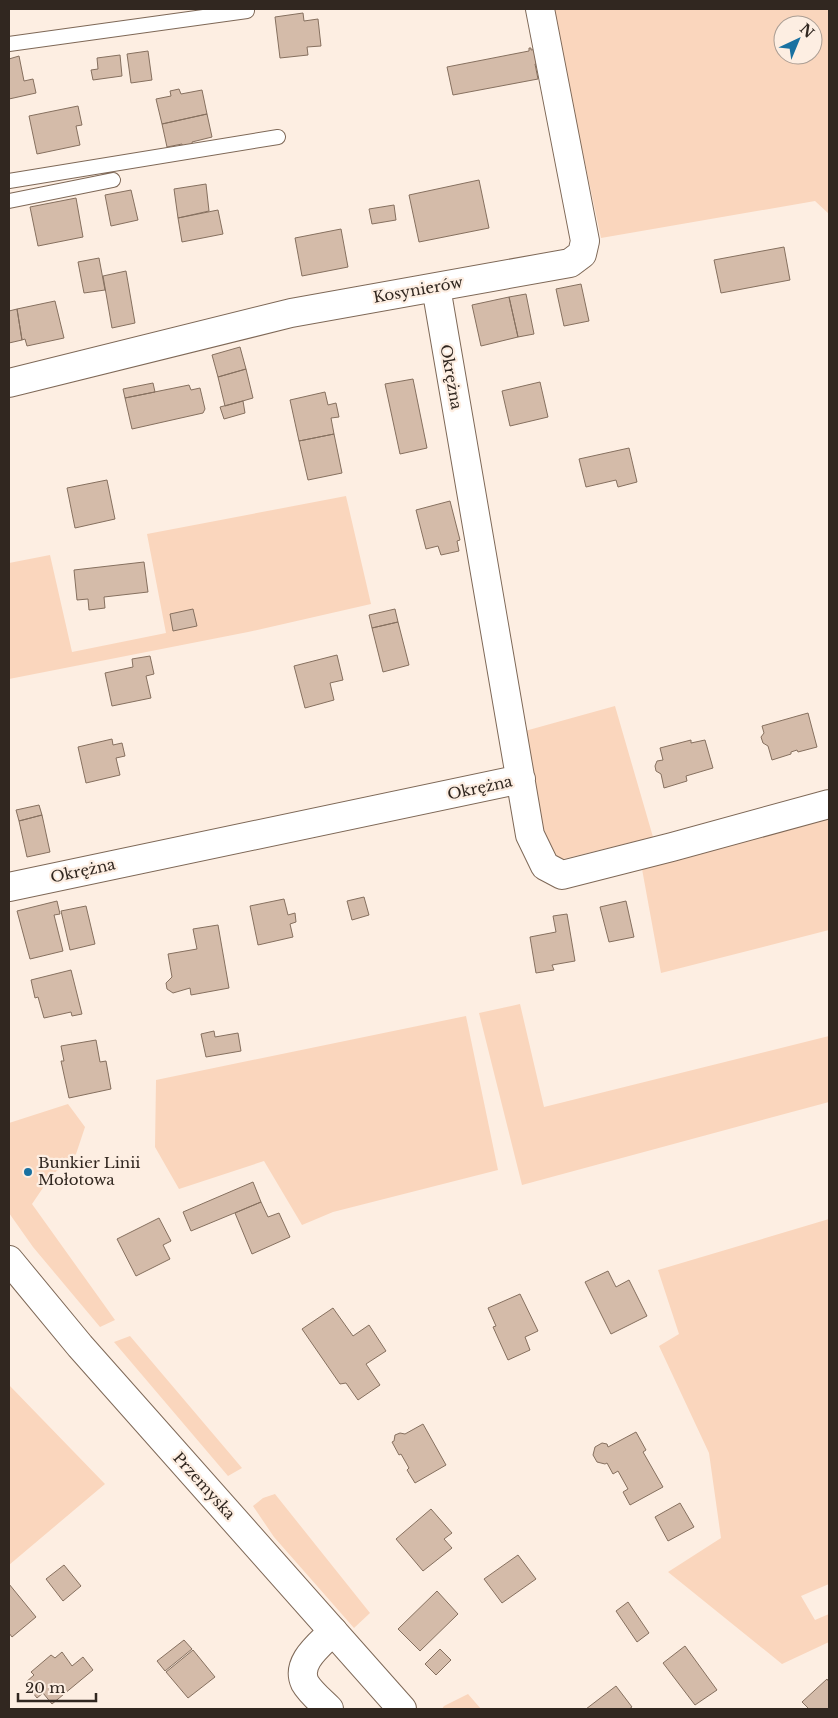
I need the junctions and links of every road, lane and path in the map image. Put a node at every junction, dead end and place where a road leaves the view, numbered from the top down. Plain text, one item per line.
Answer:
1 (540, 9) edge
2 (247, 11) dead end
3 (9, 44) edge
4 (278, 137) dead end
5 (9, 180) edge
6 (113, 180) dead end
7 (9, 201) edge
8 (436, 287) junction
9 (9, 383) edge
10 (521, 779) junction
11 (829, 804) edge
12 (9, 887) edge
13 (9, 1260) edge
14 (333, 1631) junction
15 (328, 1709) edge
16 (402, 1709) edge

1 - 8 street, Kosynierów
2 - 3 lane
4 - 5 lane
6 - 7 lane
8 - 9 street, Kosynierów
8 - 10 street, Okrężna
10 - 11 street
10 - 12 street, Okrężna
13 - 14 street, Przemyska
14 - 15 street
14 - 16 street, Przemyska

